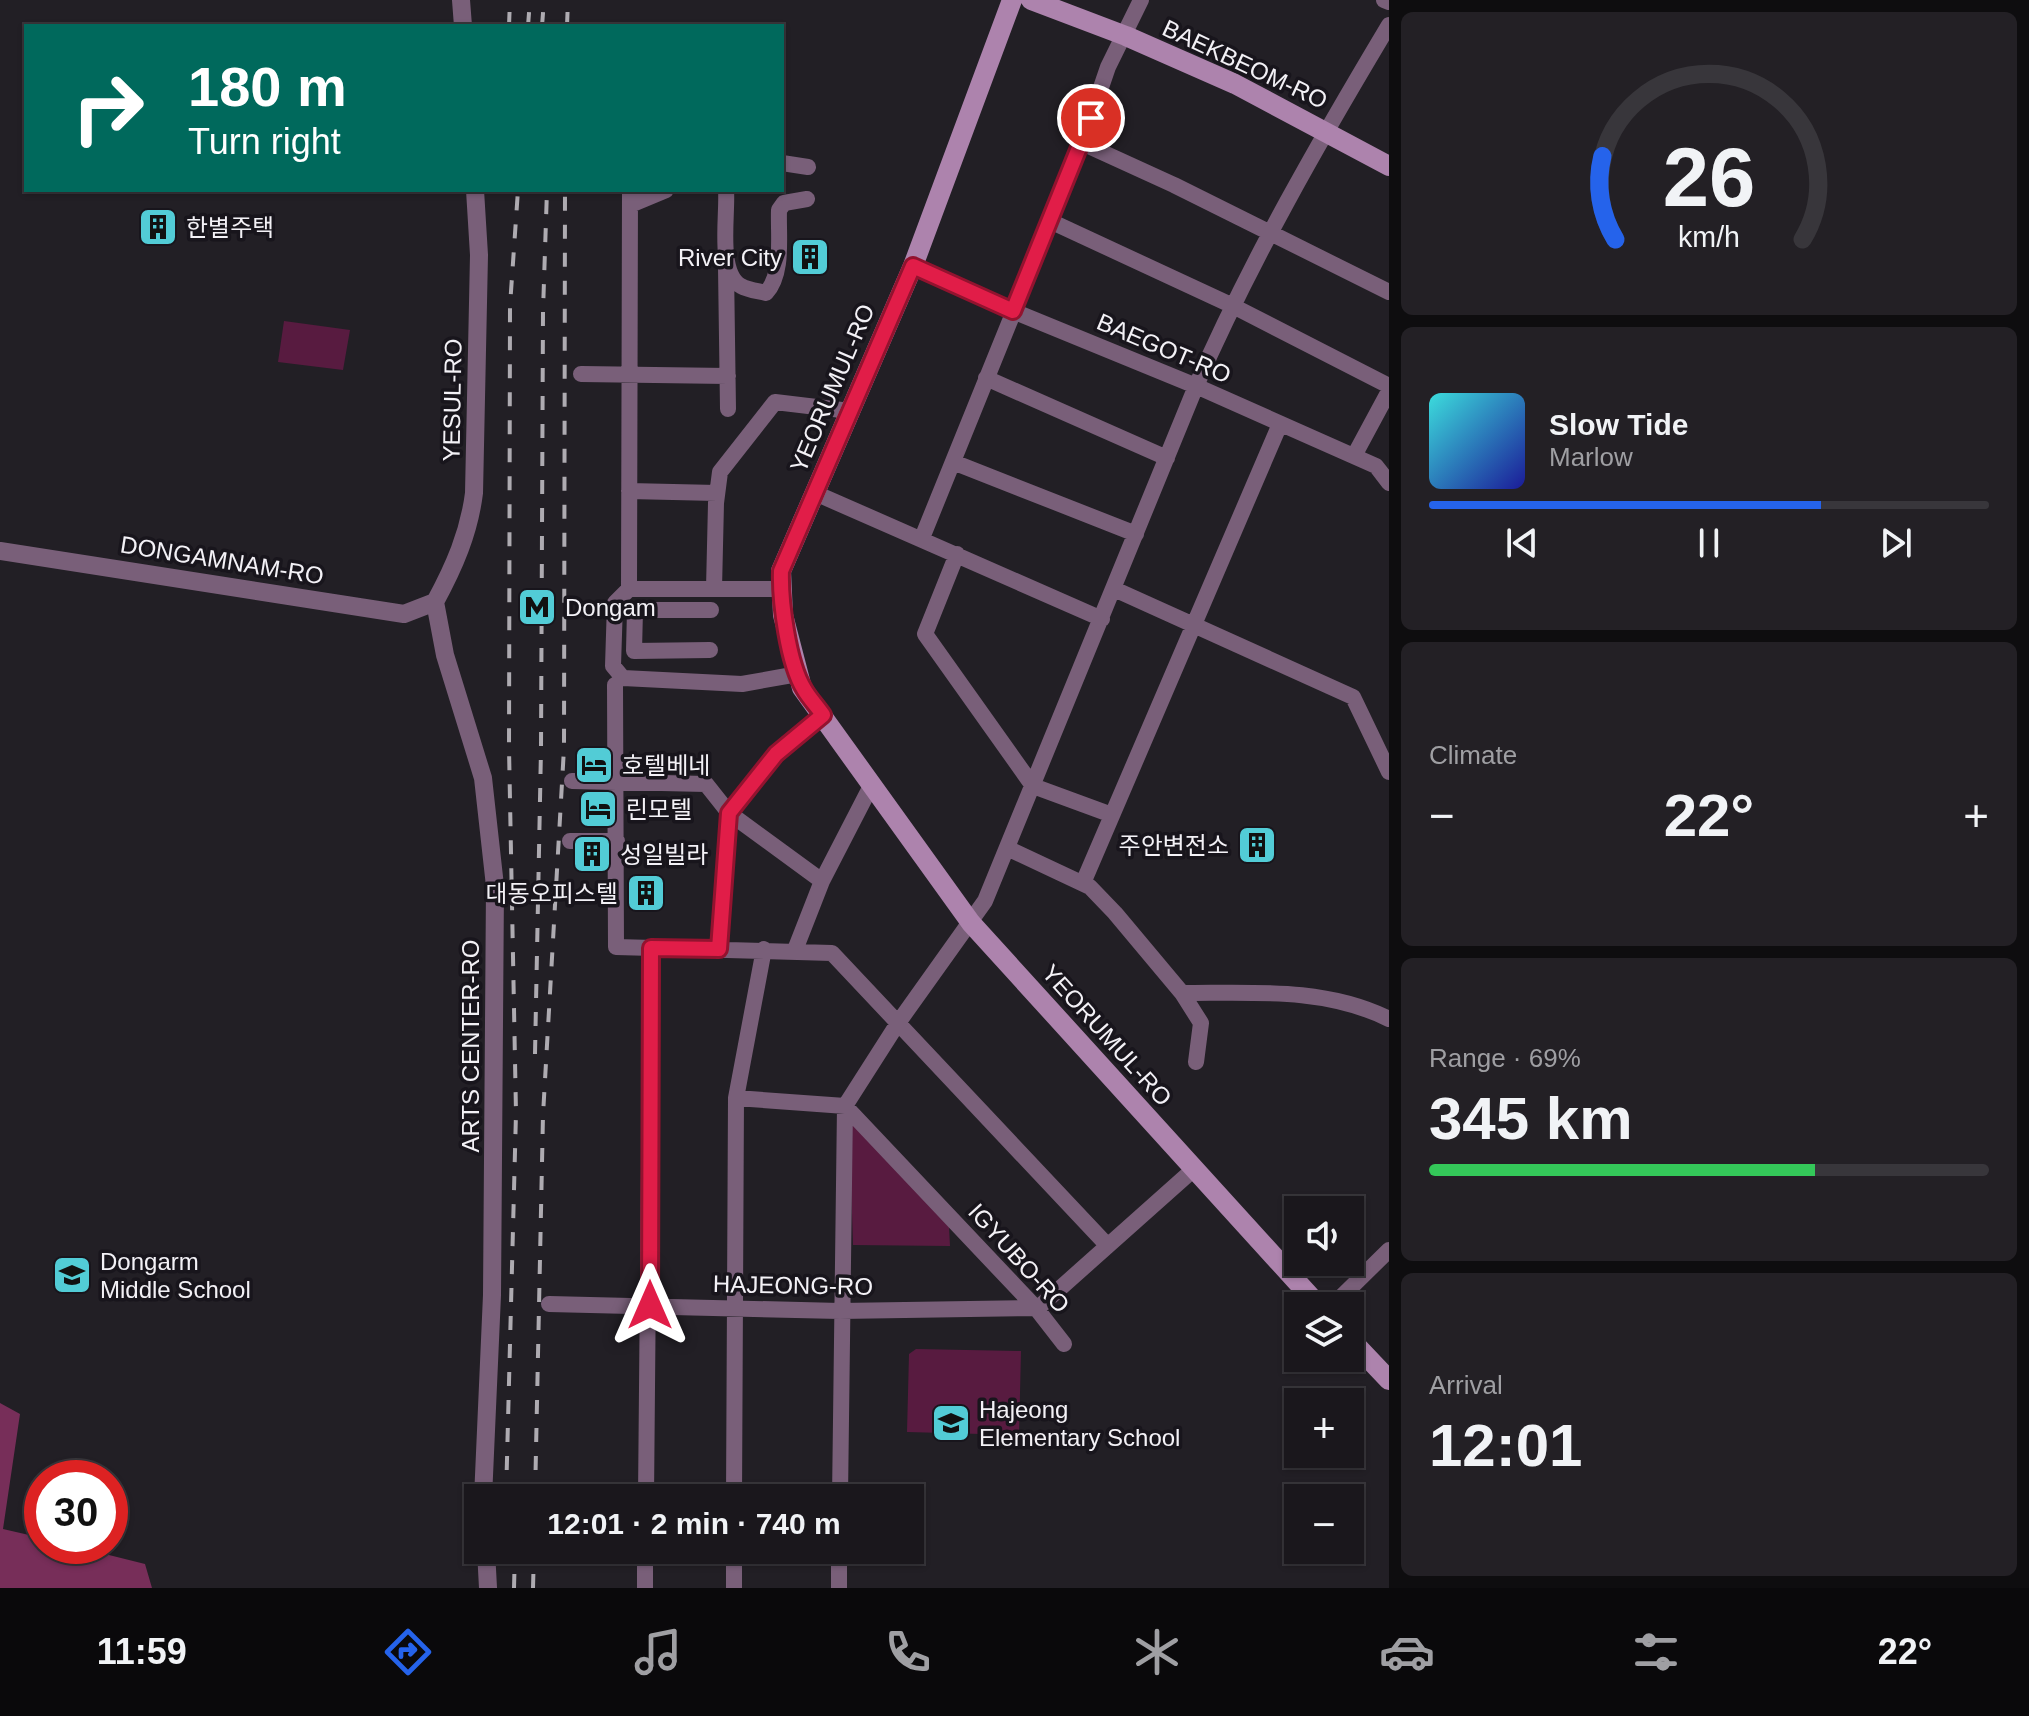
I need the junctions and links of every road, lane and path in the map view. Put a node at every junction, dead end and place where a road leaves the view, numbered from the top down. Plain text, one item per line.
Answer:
1 (461, 0) edge
2 (1012, 0) edge
3 (1031, 0) edge
4 (1141, 0) edge
5 (463, 24) edge
6 (1389, 25) edge
7 (1126, 36) junction
8 (1326, 131) junction
9 (1082, 143) junction
10 (784, 163) edge
11 (1389, 166) edge
12 (808, 167) dead end
13 (475, 192) edge
14 (656, 192) edge
15 (726, 192) edge
16 (630, 197) edge
17 (807, 199) dead end
18 (1050, 221) junction
19 (1269, 234) junction
20 (726, 266) junction
21 (913, 266) junction
22 (1389, 292) edge
23 (1231, 305) junction
24 (1013, 311) junction
25 (581, 374) dead end
26 (629, 374) junction
27 (728, 376) junction
28 (986, 378) junction
29 (1196, 386) junction
30 (1389, 388) edge
31 (728, 409) dead end
32 (850, 411) junction
33 (1280, 424) junction
34 (1354, 456) junction
35 (1167, 458) junction
36 (953, 462) junction
37 (1389, 483) edge
38 (629, 491) junction
39 (717, 493) junction
40 (815, 493) junction
41 (1136, 534) junction
42 (922, 538) junction
43 (0, 551) edge
44 (957, 554) junction
45 (629, 589) junction
46 (692, 589) junction
47 (714, 589) junction
48 (781, 589) junction
49 (1114, 589) junction
50 (435, 602) junction
51 (672, 610) junction
52 (711, 610) dead end
53 (1102, 619) junction
54 (1194, 624) junction
55 (710, 650) dead end
56 (640, 651) junction
57 (798, 674) junction
58 (640, 677) junction
59 (615, 685) dead end
60 (823, 715) junction
61 (1389, 772) edge
62 (572, 781) dead end
63 (617, 782) junction
64 (871, 786) junction
65 (1033, 786) junction
66 (729, 813) junction
67 (1112, 815) junction
68 (570, 841) dead end
69 (617, 841) junction
70 (1007, 848) junction
71 (822, 881) junction
72 (1083, 883) junction
73 (971, 923) junction
74 (651, 948) junction
75 (719, 949) junction
76 (764, 949) junction
77 (795, 950) junction
78 (1182, 993) junction
79 (1389, 1019) edge
80 (898, 1023) junction
81 (1196, 1062) dead end
82 (736, 1098) junction
83 (845, 1106) junction
84 (1194, 1169) junction
85 (1107, 1245) junction
86 (1389, 1250) edge
87 (1306, 1292) edge
88 (1346, 1292) edge
89 (549, 1304) dead end
90 (650, 1305) junction
91 (735, 1308) junction
92 (1037, 1308) junction
93 (840, 1311) junction
94 (1064, 1344) dead end
95 (1364, 1354) edge
96 (1389, 1380) edge
97 (484, 1484) edge
98 (646, 1484) edge
99 (734, 1484) edge
100 (840, 1484) edge
101 (487, 1564) edge
102 (645, 1564) edge
103 (734, 1564) edge
104 (839, 1564) edge
105 (488, 1588) edge
106 (645, 1588) edge
107 (734, 1588) edge
108 (839, 1588) edge

1 - 5 street
2 - 21 main road, YEORUMUL-RO
3 - 7 main road, BAEKBEOM-RO
4 - 7 street
6 - 8 street
7 - 8 main road, BAEKBEOM-RO
7 - 9 street
8 - 11 main road, BAEKBEOM-RO
8 - 19 street
9 - 18 street
9 - 19 street
10 - 12 street
13 - 50 street, YESUL-RO
14 - 16 street
15 - 20 street
16 - 26 street
17 - 20 street
18 - 23 street
18 - 24 street
19 - 22 street
19 - 23 street
20 - 27 street
21 - 24 street, BAEGOT-RO
21 - 32 main road, YEORUMUL-RO
23 - 29 street
23 - 30 street
24 - 28 street
24 - 29 street, BAEGOT-RO
25 - 26 street
26 - 27 street
26 - 38 street
27 - 31 street
28 - 35 street
28 - 36 street
29 - 33 street, BAEGOT-RO
29 - 35 street
30 - 34 street
32 - 39 street
32 - 40 main road, YEORUMUL-RO
33 - 34 street, BAEGOT-RO
33 - 54 street
34 - 37 street, BAEGOT-RO
35 - 41 street
36 - 41 street
36 - 42 street
38 - 39 street
38 - 45 street
39 - 47 street
40 - 42 street
40 - 48 main road, YEORUMUL-RO
41 - 49 street
42 - 44 street
43 - 50 street, DONGAMNAM-RO
44 - 53 street
44 - 65 street
45 - 46 street
45 - 58 street
46 - 47 street
46 - 51 street
47 - 48 street
48 - 57 main road, YEORUMUL-RO
49 - 53 street
49 - 54 street
50 - 97 street, ARTS CENTER-RO
51 - 52 street
51 - 56 street
53 - 65 street
54 - 61 street
54 - 67 street
55 - 56 street
56 - 58 street
57 - 58 street
57 - 60 main road, YEORUMUL-RO
59 - 63 street
60 - 64 main road, YEORUMUL-RO
60 - 66 street
62 - 63 street
63 - 66 street
63 - 69 street
64 - 71 street
64 - 73 main road, YEORUMUL-RO
65 - 67 street
65 - 70 street
66 - 71 street
66 - 75 street
67 - 72 street
68 - 69 street
69 - 74 street
70 - 72 street
70 - 73 street
71 - 77 street
72 - 78 street
73 - 80 street
73 - 84 main road, YEORUMUL-RO
74 - 75 street
74 - 90 street
75 - 76 street
76 - 77 street
76 - 82 street
77 - 80 street
78 - 79 street
78 - 81 street
80 - 83 street
80 - 85 street
82 - 83 street
82 - 91 street
83 - 92 street, IGYUBO-RO
83 - 93 street
84 - 85 street, IGYUBO-RO
84 - 87 main road, YEORUMUL-RO
85 - 92 street, IGYUBO-RO
86 - 88 street
89 - 90 street, HAJEONG-RO
90 - 91 street, HAJEONG-RO
90 - 98 street
91 - 93 street, HAJEONG-RO
91 - 99 street
92 - 93 street, HAJEONG-RO
92 - 94 street, IGYUBO-RO
93 - 100 street
95 - 96 main road
101 - 105 street
102 - 106 street
103 - 107 street
104 - 108 street

